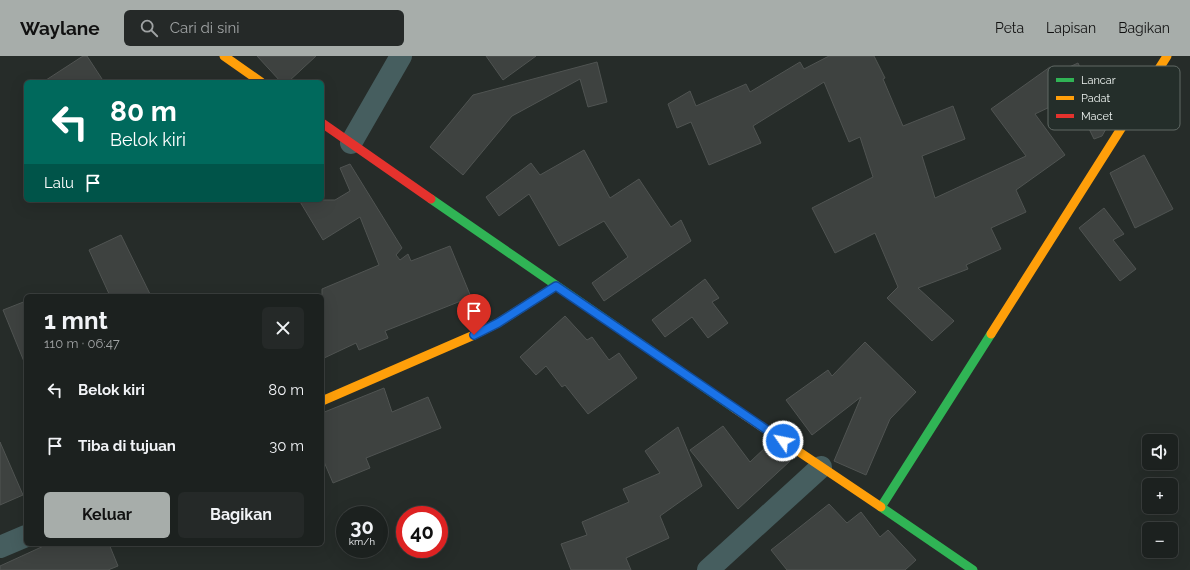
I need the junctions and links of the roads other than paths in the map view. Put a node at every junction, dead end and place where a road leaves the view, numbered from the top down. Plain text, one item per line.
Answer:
1 (224, 56) edge
2 (402, 56) edge
3 (258, 80) edge
4 (324, 124) edge
5 (1118, 130) edge
6 (351, 143) junction
7 (556, 286) junction
8 (324, 400) edge
9 (821, 467) junction
10 (882, 507) junction
11 (24, 537) edge
12 (0, 547) edge
13 (708, 570) edge
14 (974, 570) edge

1 - 3 street
2 - 6 street
4 - 6 street
5 - 10 street
6 - 7 street
7 - 8 street
7 - 9 street
9 - 10 street
9 - 13 street
10 - 14 street
11 - 12 street

